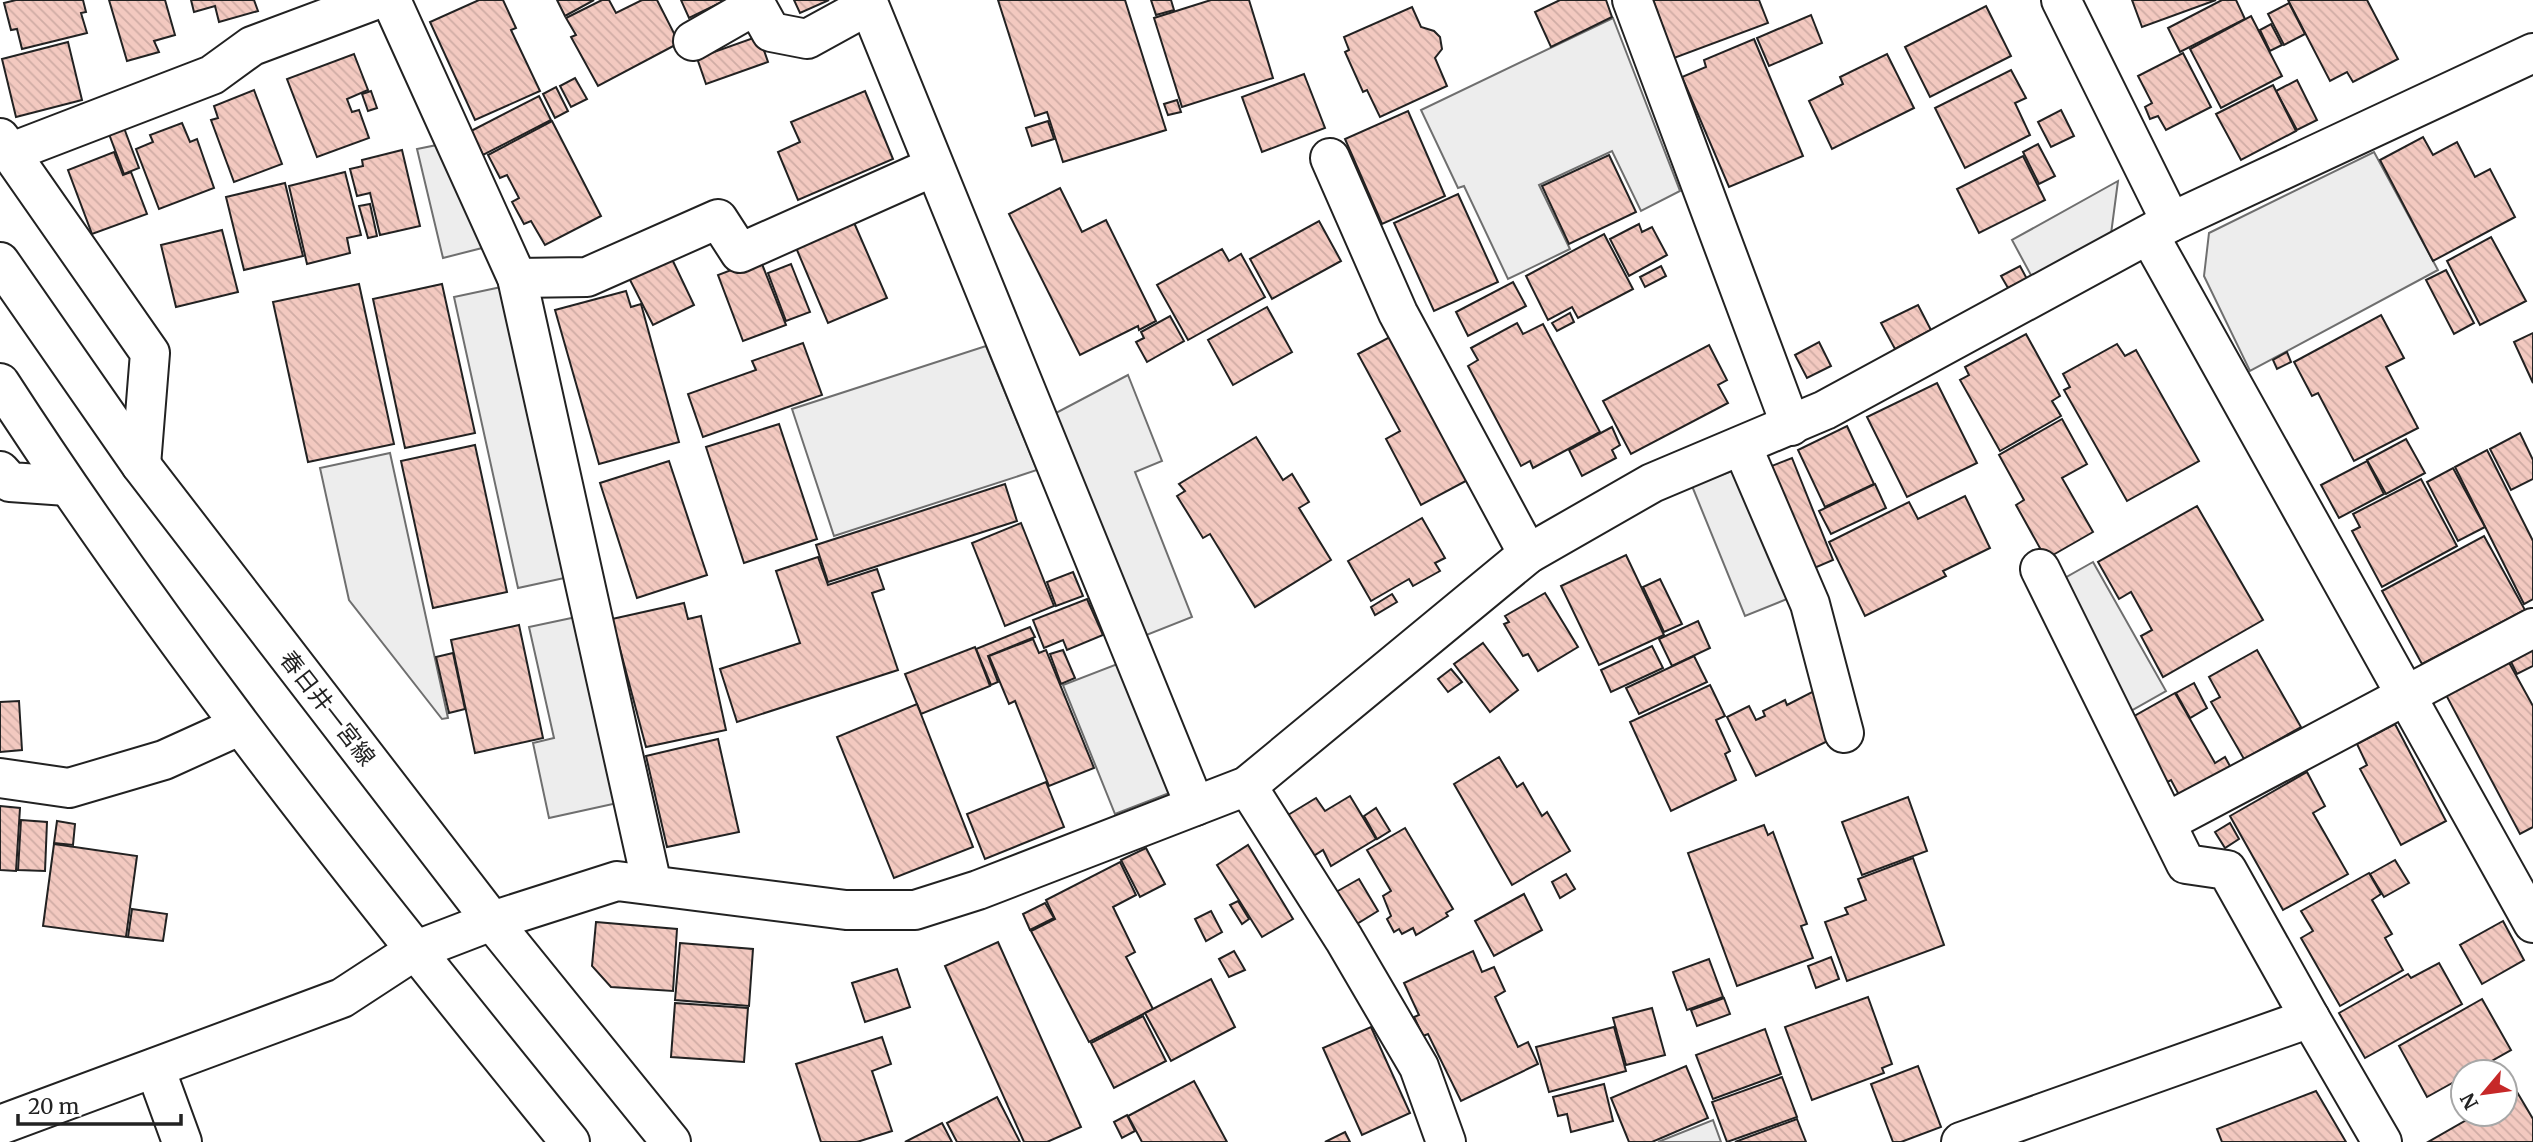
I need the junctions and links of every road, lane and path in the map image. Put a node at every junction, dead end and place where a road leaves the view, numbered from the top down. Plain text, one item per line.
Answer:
1 (375, 0) edge
2 (391, 0) edge
3 (1632, 0) edge
4 (2060, 0) edge
5 (867, 3) edge
6 (694, 41) dead end
7 (2533, 53) edge
8 (5, 145) edge
9 (1330, 158) dead end
10 (933, 167) junction
11 (2160, 228) junction
12 (0, 262) edge
13 (517, 278) junction
14 (0, 383) edge
15 (1791, 426) junction
16 (1742, 446) junction
17 (141, 465) junction
18 (0, 471) edge
19 (67, 486) junction
20 (1528, 554) junction
21 (2040, 569) dead end
22 (2533, 628) edge
23 (2406, 694) junction
24 (239, 726) junction
25 (1844, 733) dead end
26 (0, 778) edge
27 (1247, 786) junction
28 (1195, 806) junction
29 (2167, 822) junction
30 (652, 885) junction
31 (492, 921) junction
32 (2533, 923) edge
33 (414, 951) junction
34 (2310, 1018) junction
35 (155, 1068) junction
36 (0, 1125) edge
37 (182, 1142) edge
38 (570, 1142) edge
39 (671, 1142) edge
40 (1446, 1142) edge
41 (1961, 1142) edge
42 (2382, 1142) edge

1 - 8 street
2 - 13 street
3 - 15 street
4 - 11 street
5 - 6 street
5 - 10 street
7 - 11 street
8 - 17 street
9 - 20 street
10 - 13 street
10 - 28 street
11 - 15 street
11 - 23 street
12 - 17 street, 春日井一宮線
13 - 30 street
14 - 19 street
15 - 16 street
16 - 20 street
16 - 25 street
17 - 31 street, 春日井一宮線
18 - 19 street
19 - 24 street
20 - 27 street
21 - 29 street
22 - 23 street
23 - 29 street
23 - 32 street
24 - 26 street
24 - 33 street
27 - 28 street
27 - 40 street
28 - 30 street
29 - 34 street
30 - 31 street
31 - 33 street
31 - 39 street, 春日井一宮線
33 - 35 street
33 - 38 street
34 - 41 street
34 - 42 street
35 - 36 street
35 - 37 street

